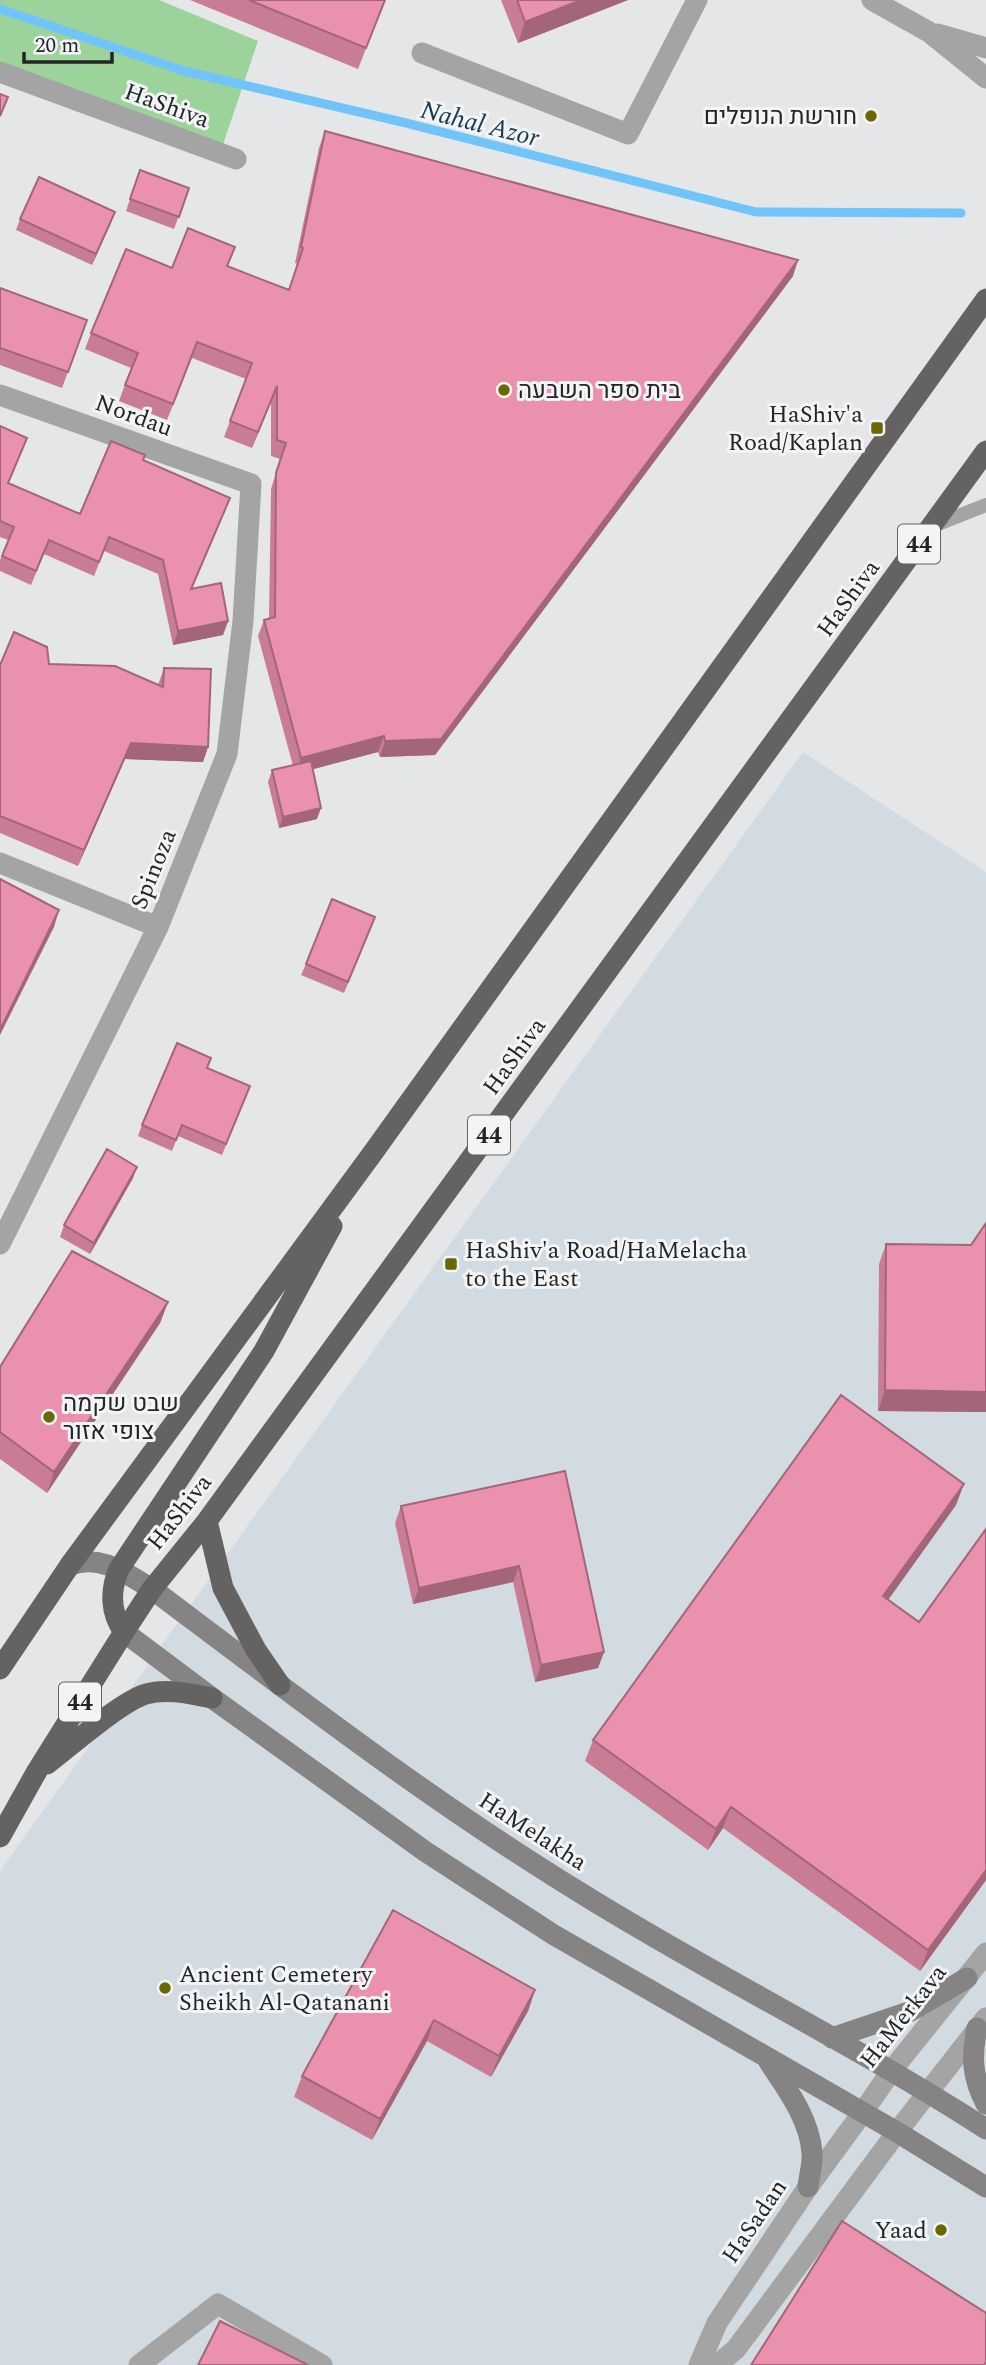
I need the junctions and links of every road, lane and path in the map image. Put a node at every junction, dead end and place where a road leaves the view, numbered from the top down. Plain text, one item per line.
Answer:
1 (697, 0) edge
2 (872, 0) edge
3 (929, 32) junction
4 (986, 48) edge
5 (422, 53) dead end
6 (0, 72) edge
7 (986, 78) edge
8 (236, 159) dead end
9 (986, 299) edge
10 (0, 395) edge
11 (986, 451) edge
12 (251, 484) joint
13 (986, 505) edge
14 (932, 526) junction
15 (0, 863) edge
16 (158, 927) junction
17 (372, 1154) junction
18 (0, 1244) edge
19 (207, 1521) junction
20 (70, 1565) junction
21 (119, 1569) junction
22 (152, 1589) junction
23 (124, 1632) junction
24 (0, 1669) edge
25 (280, 1685) junction
26 (212, 1698) junction
27 (37, 1771) junction
28 (0, 1837) edge
29 (986, 1954) edge
30 (967, 1978) junction
31 (982, 2023) edge
32 (832, 2038) junction
33 (766, 2058) junction
34 (892, 2070) junction
35 (928, 2091) junction
36 (986, 2104) edge
37 (863, 2112) junction
38 (986, 2129) edge
39 (897, 2132) junction
40 (986, 2186) edge
41 (808, 2187) junction
42 (139, 2365) edge
43 (322, 2365) edge
44 (699, 2365) edge
45 (717, 2365) edge

1 - 5 street
2 - 3 street
3 - 4 street
3 - 7 street
6 - 8 street, HaShiva
9 - 17 highway
10 - 12 street, Nordau
11 - 14 highway, HaShiva / 44
12 - 16 street, Spinoza
13 - 14 lane
14 - 19 highway, HaShiva / 44
15 - 16 street
16 - 18 street, Spinoza
17 - 20 highway
17 - 21 highway
19 - 22 highway, HaShiva / 44
19 - 25 highway
20 - 21 main road, HaMelakha
20 - 24 highway
21 - 22 main road, HaMelakha
21 - 23 highway
22 - 23 highway, HaShiva / 44
22 - 25 main road, HaMelakha
23 - 26 main road
23 - 27 highway, HaShiva / 44
25 - 32 main road, HaMelakha
26 - 27 highway
26 - 33 main road
27 - 28 highway, HaShiva / 44
29 - 30 street, HaMerkava
30 - 32 main road
30 - 34 street, HaMerkava
31 - 35 street
31 - 36 main road
32 - 34 main road, HaMelakha
33 - 37 main road
33 - 41 main road
34 - 35 main road, HaMelakha
34 - 37 street, HaMerkava
35 - 38 main road, HaMelakha
35 - 39 street
37 - 39 main road
37 - 41 street, HaSadan
39 - 40 main road
39 - 45 street
41 - 44 street, HaSadan
42 - 43 street

